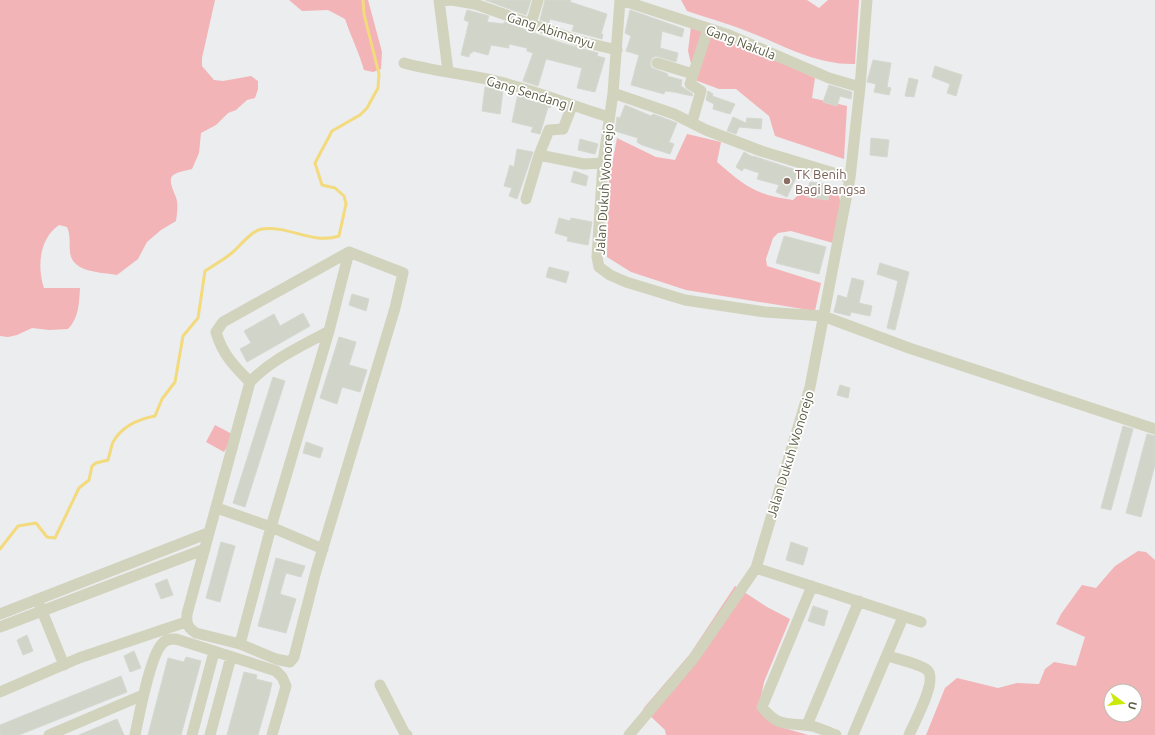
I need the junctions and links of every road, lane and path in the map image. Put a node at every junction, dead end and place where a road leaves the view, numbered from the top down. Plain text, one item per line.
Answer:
1 (538, 0) edge
2 (621, 0) edge
3 (867, 0) edge
4 (439, 1) edge
5 (531, 24) junction
6 (708, 29) junction
7 (617, 50) junction
8 (404, 63) dead end
9 (657, 63) dead end
10 (448, 71) junction
11 (693, 74) junction
12 (860, 88) junction
13 (613, 94) junction
14 (572, 106) junction
15 (609, 117) junction
16 (692, 122) junction
17 (539, 155) junction
18 (603, 163) junction
19 (850, 178) junction
20 (526, 199) dead end
21 (349, 252) junction
22 (823, 316) junction
23 (329, 331) junction
24 (250, 382) junction
25 (1155, 429) edge
26 (217, 508) junction
27 (271, 527) junction
28 (208, 533) junction
29 (205, 549) junction
30 (322, 550) junction
31 (756, 568) junction
32 (812, 586) junction
33 (38, 600) junction
34 (859, 601) junction
35 (43, 612) junction
36 (0, 614) edge
37 (903, 617) junction
38 (186, 622) junction
39 (921, 622) dead end
40 (0, 628) edge
41 (240, 644) junction
42 (214, 652) junction
43 (888, 656) junction
44 (231, 657) junction
45 (64, 665) junction
46 (380, 685) dead end
47 (0, 692) edge
48 (143, 695) junction
49 (807, 726) junction
50 (49, 735) edge
51 (135, 735) edge
52 (192, 735) edge
53 (210, 735) edge
54 (272, 735) edge
55 (407, 735) edge
56 (629, 735) edge
57 (836, 735) edge
58 (853, 735) edge
59 (909, 735) edge

1 - 5 street
2 - 6 street, Gang Nakula
2 - 7 street, Jalan Dukuh Wonorejo
3 - 12 street, Jalan Dukuh Wonorejo
4 - 5 street, Gang Abimanyu
4 - 10 street
5 - 7 street, Gang Abimanyu
6 - 11 street
6 - 12 street, Gang Nakula
7 - 13 street, Jalan Dukuh Wonorejo
8 - 10 street, Gang Sendang I
9 - 11 street
10 - 14 street, Gang Sendang I
11 - 16 street
12 - 19 street, Jalan Dukuh Wonorejo
13 - 15 street, Jalan Dukuh Wonorejo
13 - 16 street
14 - 15 street, Gang Sendang I
14 - 17 street
15 - 18 street, Jalan Dukuh Wonorejo
16 - 19 street
17 - 18 street
17 - 20 street
18 - 22 street, Jalan Dukuh Wonorejo
19 - 22 street, Jalan Dukuh Wonorejo
21 - 23 street
21 - 24 street
21 - 30 street
22 - 25 street
22 - 31 street, Jalan Dukuh Wonorejo
23 - 24 street
23 - 27 street
24 - 26 street
26 - 27 street
26 - 28 street
27 - 30 street
27 - 41 street
28 - 29 street
28 - 33 street
29 - 35 street
29 - 38 street
30 - 41 street
31 - 32 street
31 - 56 street, Jalan Dukuh Wonorejo
32 - 34 street
32 - 49 street
33 - 35 street
33 - 36 street
34 - 37 street
34 - 49 street
35 - 40 street
35 - 45 street
37 - 39 street
37 - 43 street
38 - 41 street
38 - 45 street
42 - 44 street
42 - 48 street
42 - 52 street
43 - 58 street
43 - 59 street
44 - 53 street
44 - 54 street
45 - 47 street
46 - 55 street
48 - 50 street
48 - 51 street
49 - 57 street

